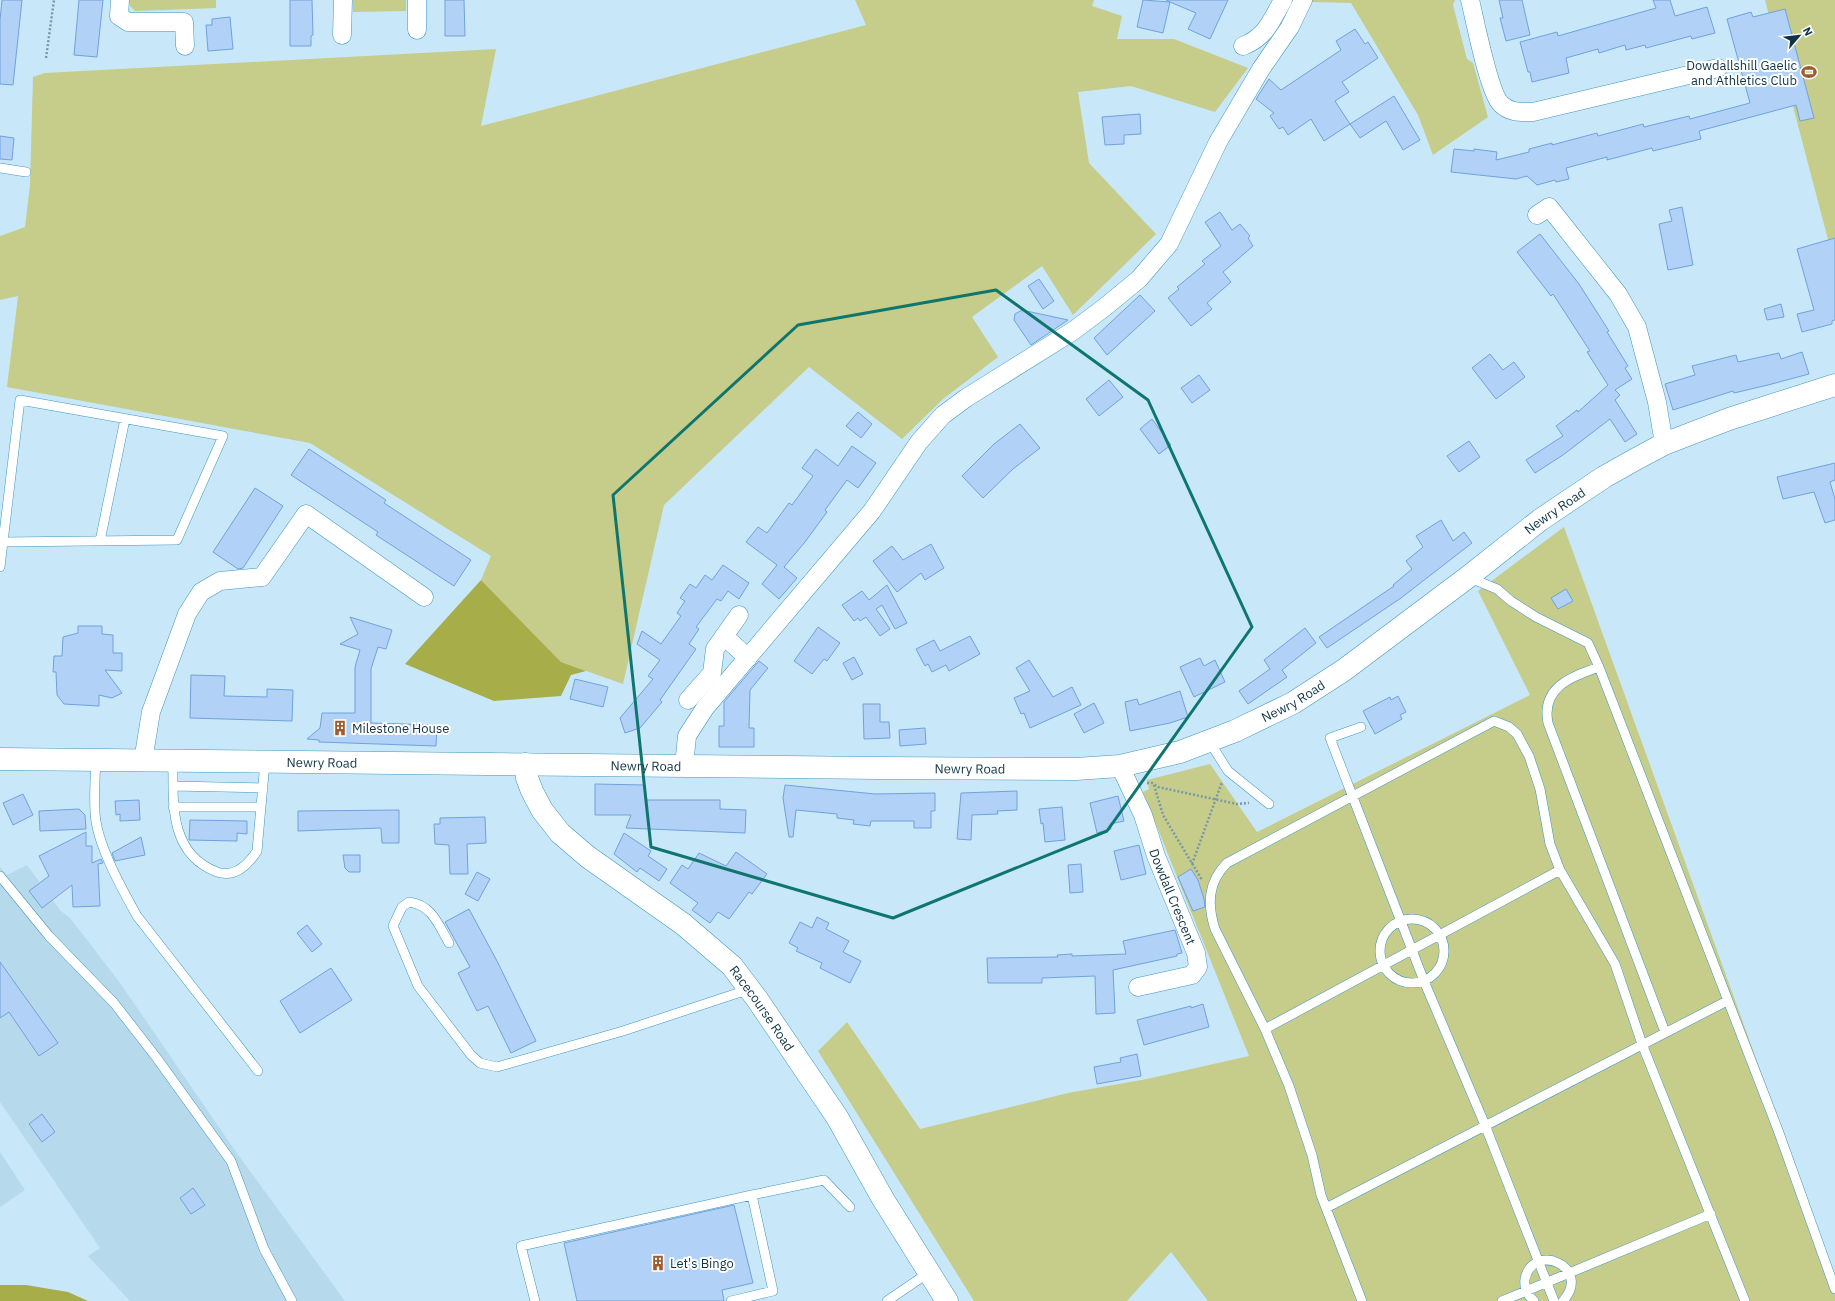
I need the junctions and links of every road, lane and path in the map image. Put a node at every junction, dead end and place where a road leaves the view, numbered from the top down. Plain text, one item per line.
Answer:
1 (54, 0) edge
2 (120, 0) edge
3 (343, 0) edge
4 (417, 0) edge
5 (1283, 0) edge
6 (1302, 0) edge
7 (1470, 0) edge
8 (417, 30) dead end
9 (342, 35) dead end
10 (185, 46) dead end
11 (1243, 46) dead end
12 (46, 58) dead end
13 (1718, 68) dead end
14 (0, 168) edge
15 (26, 172) dead end
16 (1537, 215) dead end
17 (1835, 384) edge
18 (125, 419) junction
19 (1664, 444) junction
20 (100, 541) junction
21 (3, 542) junction
22 (0, 567) edge
23 (1468, 577) junction
24 (424, 597) dead end
25 (739, 615) dead end
26 (724, 636) junction
27 (748, 658) junction
28 (1599, 667) junction
29 (688, 700) dead end
30 (1361, 727) dead end
31 (1209, 741) junction
32 (0, 759) edge
33 (96, 760) junction
34 (143, 761) junction
35 (173, 761) junction
36 (265, 762) junction
37 (526, 764) junction
38 (684, 766) junction
39 (1120, 766) junction
40 (1228, 771) junction
41 (1154, 784) junction
42 (173, 786) junction
43 (1129, 786) junction
44 (263, 788) junction
45 (1352, 795) junction
46 (1261, 797) junction
47 (1216, 800) junction
48 (1269, 804) dead end
49 (173, 807) junction
50 (261, 808) junction
51 (1192, 864) junction
52 (1560, 870) junction
53 (0, 876) edge
54 (1210, 894) junction
55 (1400, 920) junction
56 (1440, 934) junction
57 (449, 943) dead end
58 (1412, 950) junction
59 (1384, 966) junction
60 (1424, 981) junction
61 (1138, 987) dead end
62 (750, 989) junction
63 (1728, 1001) junction
64 (1265, 1029) junction
65 (1665, 1032) junction
66 (1642, 1044) junction
67 (258, 1071) dead end
68 (1485, 1125) junction
69 (752, 1195) junction
70 (850, 1207) dead end
71 (1326, 1208) junction
72 (1711, 1214) junction
73 (1539, 1262) junction
74 (928, 1273) junction
75 (1569, 1273) junction
76 (1547, 1282) junction
77 (1835, 1289) edge
78 (1526, 1291) junction
79 (292, 1301) edge
80 (534, 1301) edge
81 (731, 1301) edge
82 (887, 1301) edge
83 (947, 1301) edge
84 (1362, 1301) edge
85 (1502, 1301) edge
86 (1534, 1301) edge
87 (1554, 1301) edge
88 (1562, 1301) edge
89 (1745, 1301) edge

1 - 12 path
2 - 10 street
3 - 9 street
4 - 8 street
5 - 11 street
6 - 27 street
7 - 13 street
14 - 15 lane
16 - 19 street
17 - 19 main road, Newry Road
18 - 20 lane
18 - 20 lane
18 - 21 lane
19 - 23 main road, Newry Road
20 - 21 lane
21 - 22 lane
23 - 28 lane
23 - 31 main road, Newry Road
24 - 34 street
25 - 26 street
26 - 27 street
26 - 29 street
27 - 38 street
28 - 63 lane
28 - 65 lane
30 - 45 lane
31 - 39 main road, Newry Road
31 - 40 lane
32 - 33 main road, Newry Road
33 - 34 main road, Newry Road
33 - 67 lane
34 - 35 main road, Newry Road
35 - 36 main road, Newry Road
35 - 42 lane
36 - 37 main road, Newry Road
36 - 44 lane
37 - 38 main road, Newry Road
37 - 62 main road, Racecourse Road
38 - 39 main road, Newry Road
39 - 43 street, Dowdall Crescent
40 - 46 lane
40 - 47 path
41 - 43 path
41 - 47 path
41 - 51 path
42 - 44 lane
42 - 49 lane
43 - 61 street, Dowdall Crescent
44 - 50 lane
45 - 52 lane
45 - 54 lane
45 - 55 lane
46 - 47 path
46 - 48 lane
47 - 51 path
49 - 50 lane
49 - 50 lane
51 - 54 path
52 - 56 lane
52 - 66 lane
53 - 79 lane
54 - 64 lane
55 - 56 lane
55 - 58 lane
55 - 59 lane
56 - 58 lane
56 - 60 lane
57 - 62 lane
58 - 59 lane
58 - 60 lane
59 - 60 lane
59 - 64 lane
60 - 68 lane
62 - 74 main road, Racecourse Road
63 - 65 lane
63 - 77 lane
64 - 71 lane
65 - 66 lane
66 - 68 lane
66 - 72 lane
68 - 71 lane
68 - 73 lane
69 - 70 lane
69 - 80 lane
69 - 81 lane
71 - 84 lane
72 - 75 lane
72 - 89 lane
73 - 75 lane
73 - 76 lane
73 - 78 lane
74 - 82 lane
74 - 83 main road, Racecourse Road
75 - 76 lane
75 - 88 lane
76 - 78 lane
76 - 87 lane
78 - 85 lane
78 - 86 lane

